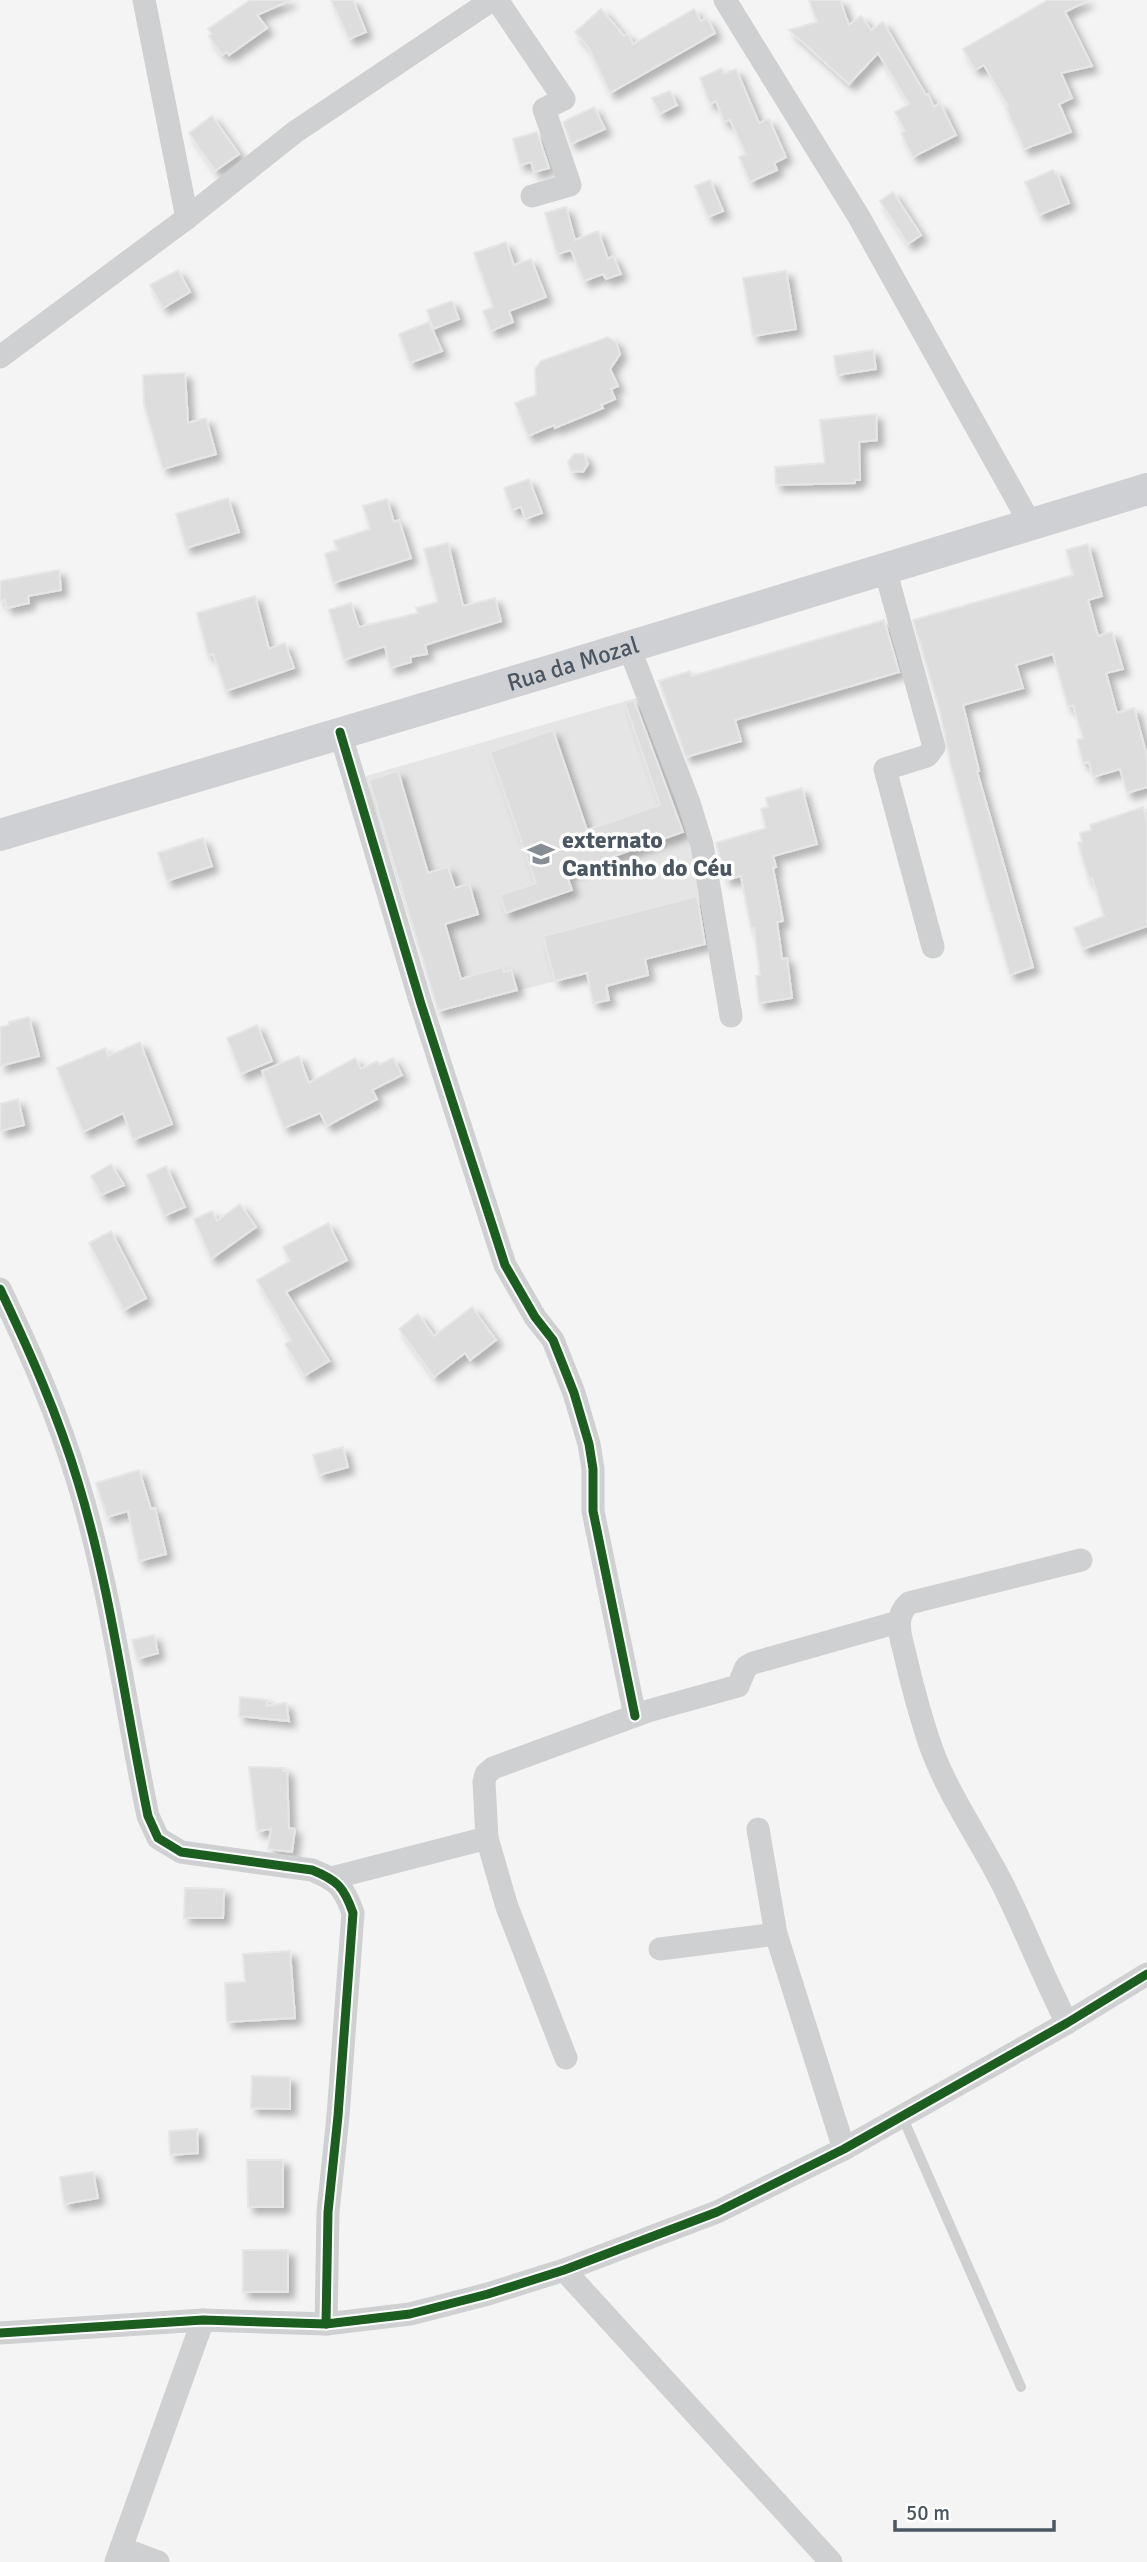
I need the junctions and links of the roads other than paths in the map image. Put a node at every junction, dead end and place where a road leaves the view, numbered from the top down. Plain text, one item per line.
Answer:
1 (144, 0) edge
2 (495, 0) edge
3 (725, 0) edge
4 (532, 196) dead end
5 (187, 218) junction
6 (0, 357) edge
7 (1147, 489) edge
8 (1030, 523) junction
9 (885, 569) junction
10 (629, 647) junction
11 (341, 732) junction
12 (0, 835) edge
13 (933, 947) dead end
14 (731, 1016) dead end
15 (0, 1289) edge
16 (1081, 1560) dead end
17 (898, 1622) junction
18 (635, 1716) junction
19 (758, 1829) dead end
20 (487, 1838) junction
21 (332, 1878) junction
22 (776, 1934) junction
23 (660, 1949) dead end
24 (1147, 1974) edge
25 (1067, 2023) junction
26 (566, 2058) dead end
27 (902, 2116) junction
28 (844, 2148) junction
29 (564, 2270) junction
30 (203, 2319) junction
31 (326, 2324) junction
32 (0, 2333) edge
33 (1021, 2387) dead end
34 (119, 2555) edge
35 (158, 2562) edge
36 (831, 2562) edge

1 - 5 street
2 - 4 street
2 - 5 street
3 - 8 street
5 - 6 street
7 - 8 main road, Rua da Mozal
8 - 9 main road, Rua da Mozal
9 - 10 main road, Rua da Mozal
9 - 13 street
10 - 11 main road, Rua da Mozal
10 - 14 street
11 - 12 main road, Rua da Mozal
11 - 18 street
15 - 21 street
16 - 17 street
17 - 18 street
17 - 25 street
18 - 20 street
19 - 22 street
20 - 21 street
20 - 26 street
21 - 31 street
22 - 23 street
22 - 28 street
24 - 25 street
25 - 27 street
27 - 28 street
27 - 33 lane
28 - 29 street
29 - 31 street
29 - 36 street
30 - 31 street
30 - 32 street
30 - 34 street
34 - 35 street

